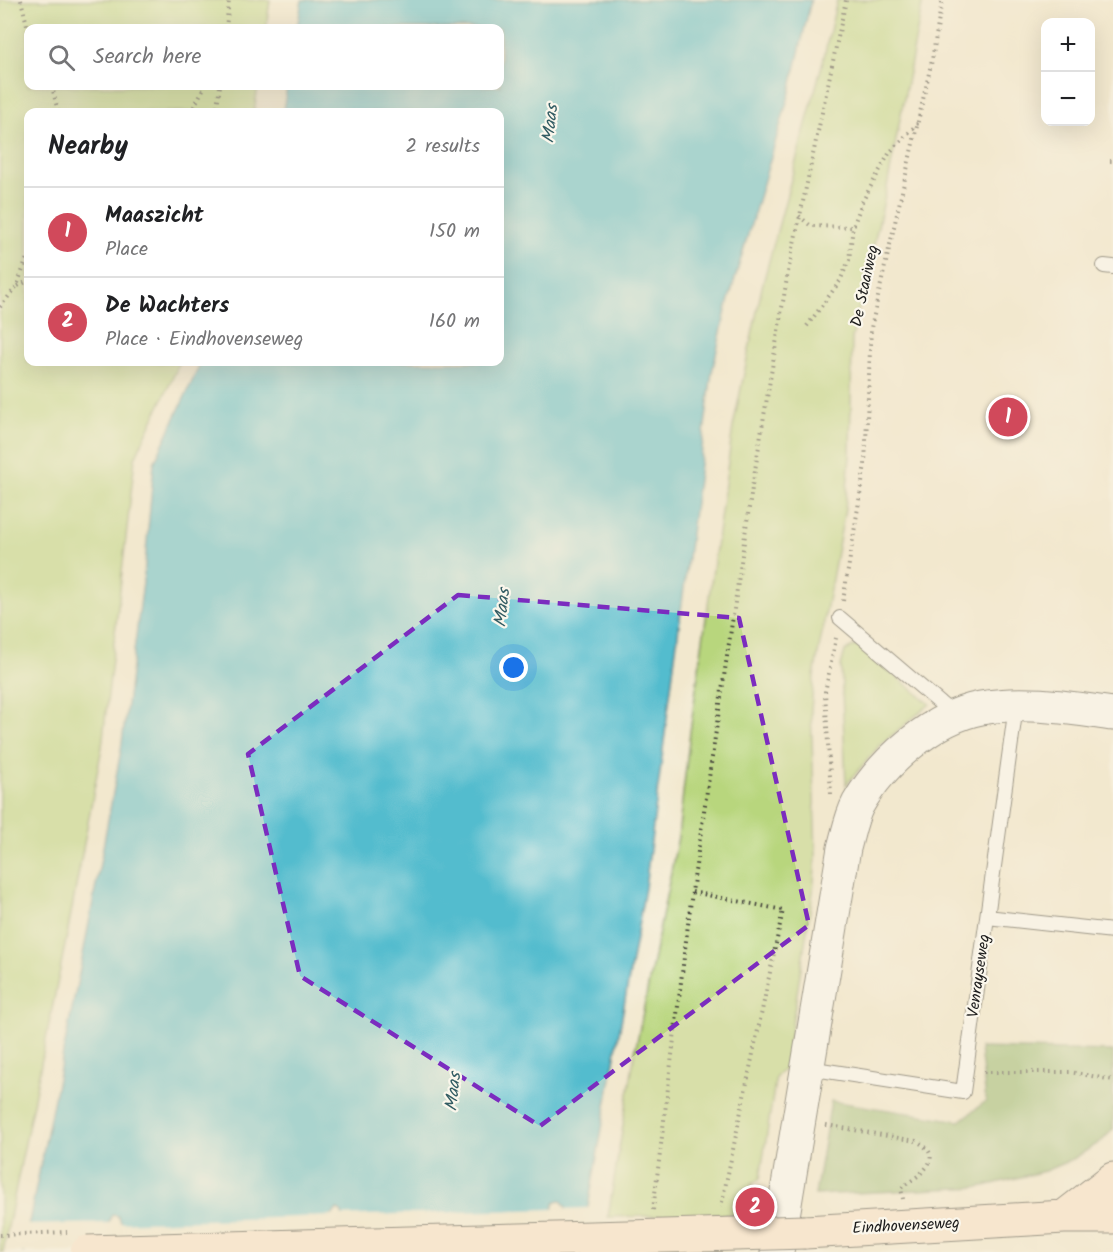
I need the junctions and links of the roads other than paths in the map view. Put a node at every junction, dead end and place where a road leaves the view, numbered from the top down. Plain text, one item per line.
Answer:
1 (840, 618) road end
2 (1017, 706) junction
3 (1113, 714) edge
4 (954, 715) junction
5 (987, 917) junction
6 (1113, 931) edge
7 (808, 1068) junction
8 (1113, 1179) edge
9 (1064, 1217) junction
10 (1113, 1217) edge
11 (87, 1252) edge
12 (777, 1252) edge

1 - 4 lane
2 - 3 street
2 - 4 street
2 - 5 lane, Venrayseweg
4 - 7 street
5 - 6 lane
5 - 7 lane, Venrayseweg
7 - 12 street
8 - 9 main road
9 - 10 main road, Eindhovenseweg
9 - 11 main road, Eindhovenseweg, bridge

